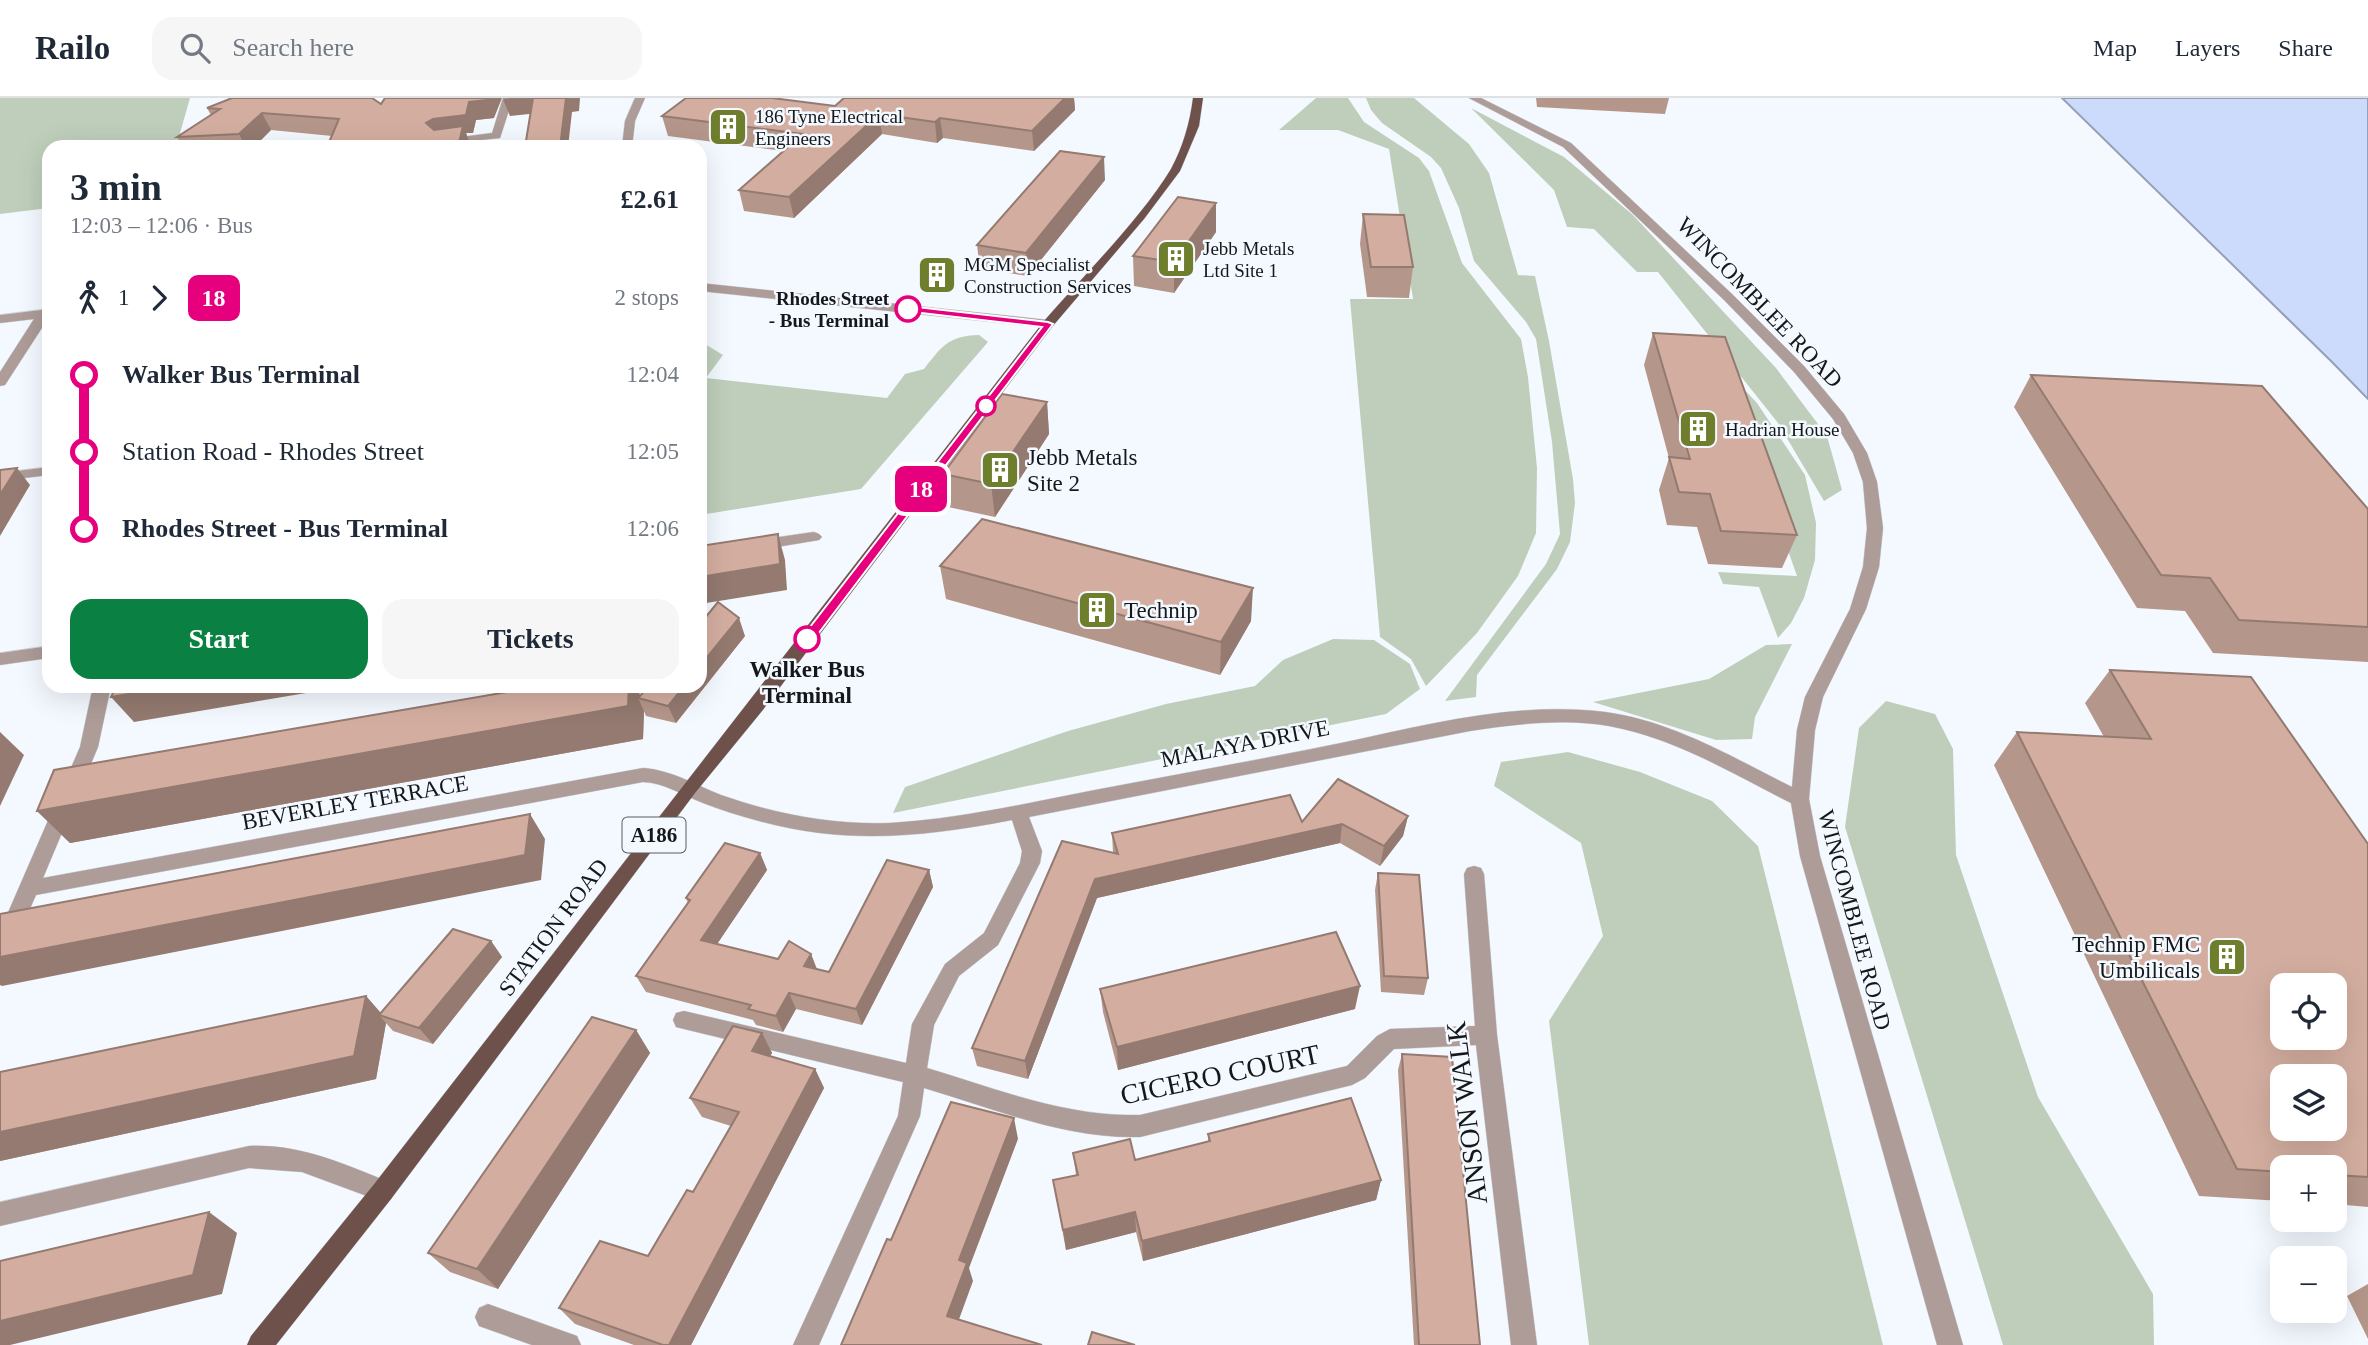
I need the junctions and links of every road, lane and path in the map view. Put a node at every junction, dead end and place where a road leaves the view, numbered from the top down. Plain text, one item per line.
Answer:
1 (508, 98) edge
2 (640, 98) edge
3 (1198, 98) edge
4 (1475, 98) edge
5 (459, 140) edge
6 (627, 140) edge
7 (707, 288) edge
8 (42, 313) edge
9 (0, 318) edge
10 (42, 319) edge
11 (1048, 324) junction
12 (0, 382) edge
13 (42, 472) edge
14 (0, 477) edge
15 (814, 537) dead end
16 (738, 548) edge
17 (42, 653) edge
18 (0, 659) edge
19 (101, 693) edge
20 (689, 788) junction
21 (1800, 799) junction
22 (1018, 812) junction
23 (1474, 874) dead end
24 (30, 888) junction
25 (0, 955) edge
26 (684, 1020) dead end
27 (1486, 1035) junction
28 (916, 1075) junction
29 (383, 1191) junction
30 (0, 1214) edge
31 (488, 1317) dead end
32 (260, 1345) edge
33 (568, 1345) edge
34 (806, 1345) edge
35 (1524, 1345) edge
36 (1950, 1345) edge

1 - 5 street
2 - 6 street
3 - 11 main road, STATION ROAD / A186
4 - 21 street, WINCOMBLEE ROAD
7 - 11 street
8 - 9 street
10 - 12 street
11 - 20 main road, STATION ROAD / A186
13 - 14 street
15 - 16 street
17 - 18 street
19 - 24 street
20 - 22 street, MALAYA DRIVE
20 - 24 street, BEVERLEY TERRACE
20 - 29 main road, STATION ROAD / A186
21 - 22 street, MALAYA DRIVE
21 - 36 street, WINCOMBLEE ROAD
22 - 28 street
23 - 27 street, ANSON WALK
24 - 25 street
26 - 28 street, CICERO COURT
27 - 28 street, CICERO COURT
27 - 35 street, ANSON WALK
28 - 34 street
29 - 30 street
29 - 32 main road, STATION ROAD / A186
31 - 33 street

